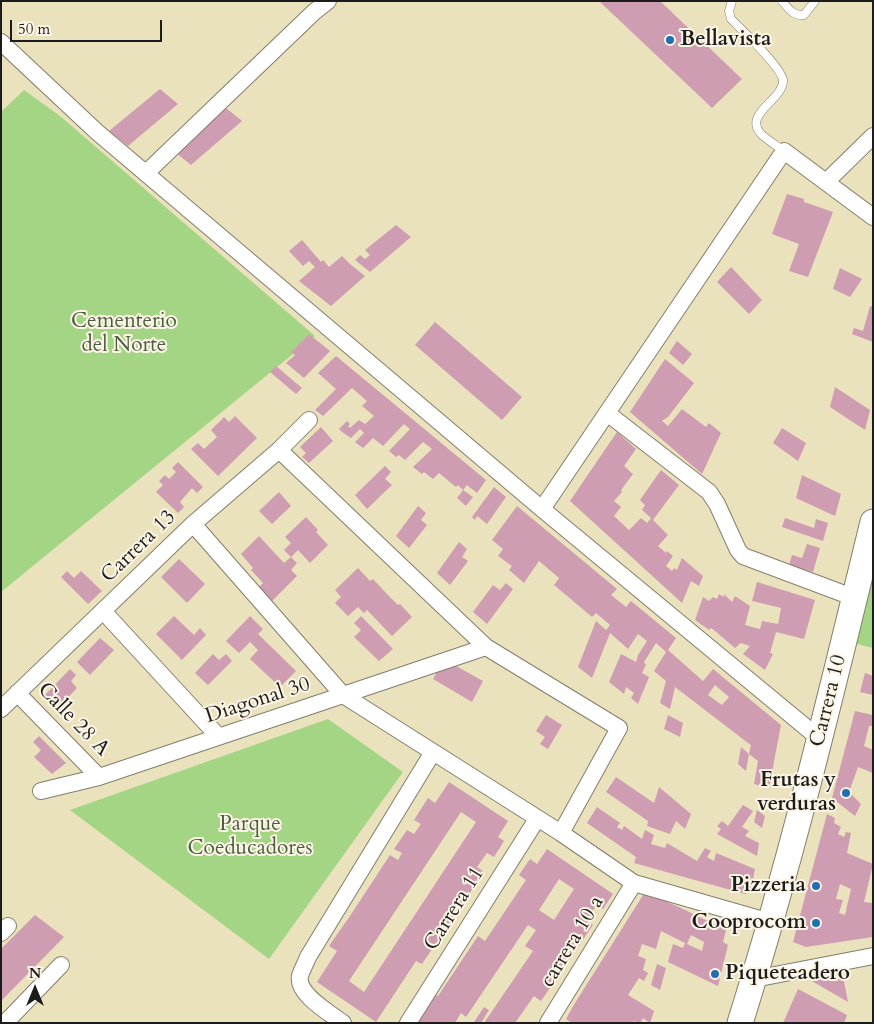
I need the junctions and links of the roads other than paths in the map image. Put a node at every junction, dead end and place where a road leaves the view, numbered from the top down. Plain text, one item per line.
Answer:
1 (328, 1) edge
2 (732, 1) edge
3 (782, 1) edge
4 (814, 1) edge
5 (1, 42) edge
6 (873, 136) edge
7 (784, 151) junction
8 (146, 173) junction
9 (826, 182) junction
10 (873, 217) edge
11 (607, 412) junction
12 (309, 420) dead end
13 (279, 450) junction
14 (542, 509) junction
15 (873, 522) edge
16 (193, 524) junction
17 (854, 598) junction
18 (103, 611) junction
19 (486, 647) junction
20 (17, 692) junction
21 (343, 695) junction
22 (1, 709) edge
23 (218, 736) junction
24 (820, 739) junction
25 (433, 752) junction
26 (99, 777) junction
27 (41, 791) dead end
28 (537, 818) junction
29 (561, 833) junction
30 (634, 883) junction
31 (770, 922) junction
32 (873, 956) edge
33 (61, 966) dead end
34 (754, 979) junction
35 (5, 1023) edge
36 (343, 1023) edge
37 (408, 1023) edge
38 (548, 1023) edge
39 (740, 1023) edge

1 - 8 street
2 - 7 lane
3 - 4 lane
5 - 8 street
6 - 9 street
7 - 9 street
7 - 11 street
8 - 14 street
9 - 10 street
11 - 14 street
11 - 17 street
12 - 13 street, Carrera 13
13 - 16 street, Carrera 13
13 - 19 street
14 - 24 street
15 - 17 main road, Carrera 10
16 - 18 street, Carrera 13
16 - 21 street
17 - 24 main road, Carrera 10
18 - 20 street, Carrera 13
18 - 23 street
19 - 21 street, Diagonal 30
19 - 29 street
20 - 22 street, Carrera 13
20 - 26 street, Calle 28 A
21 - 23 street, Diagonal 30
21 - 25 street
23 - 26 street, Diagonal 30
24 - 31 main road, Carrera 10
25 - 28 street
25 - 36 street
26 - 27 street, Diagonal 30
28 - 29 street
28 - 37 street, Carrera 11
29 - 30 street
30 - 31 street
30 - 38 street, carrera 10 a
31 - 34 main road, Carrera 10
32 - 34 street
33 - 35 street
34 - 39 main road, Carrera 10

